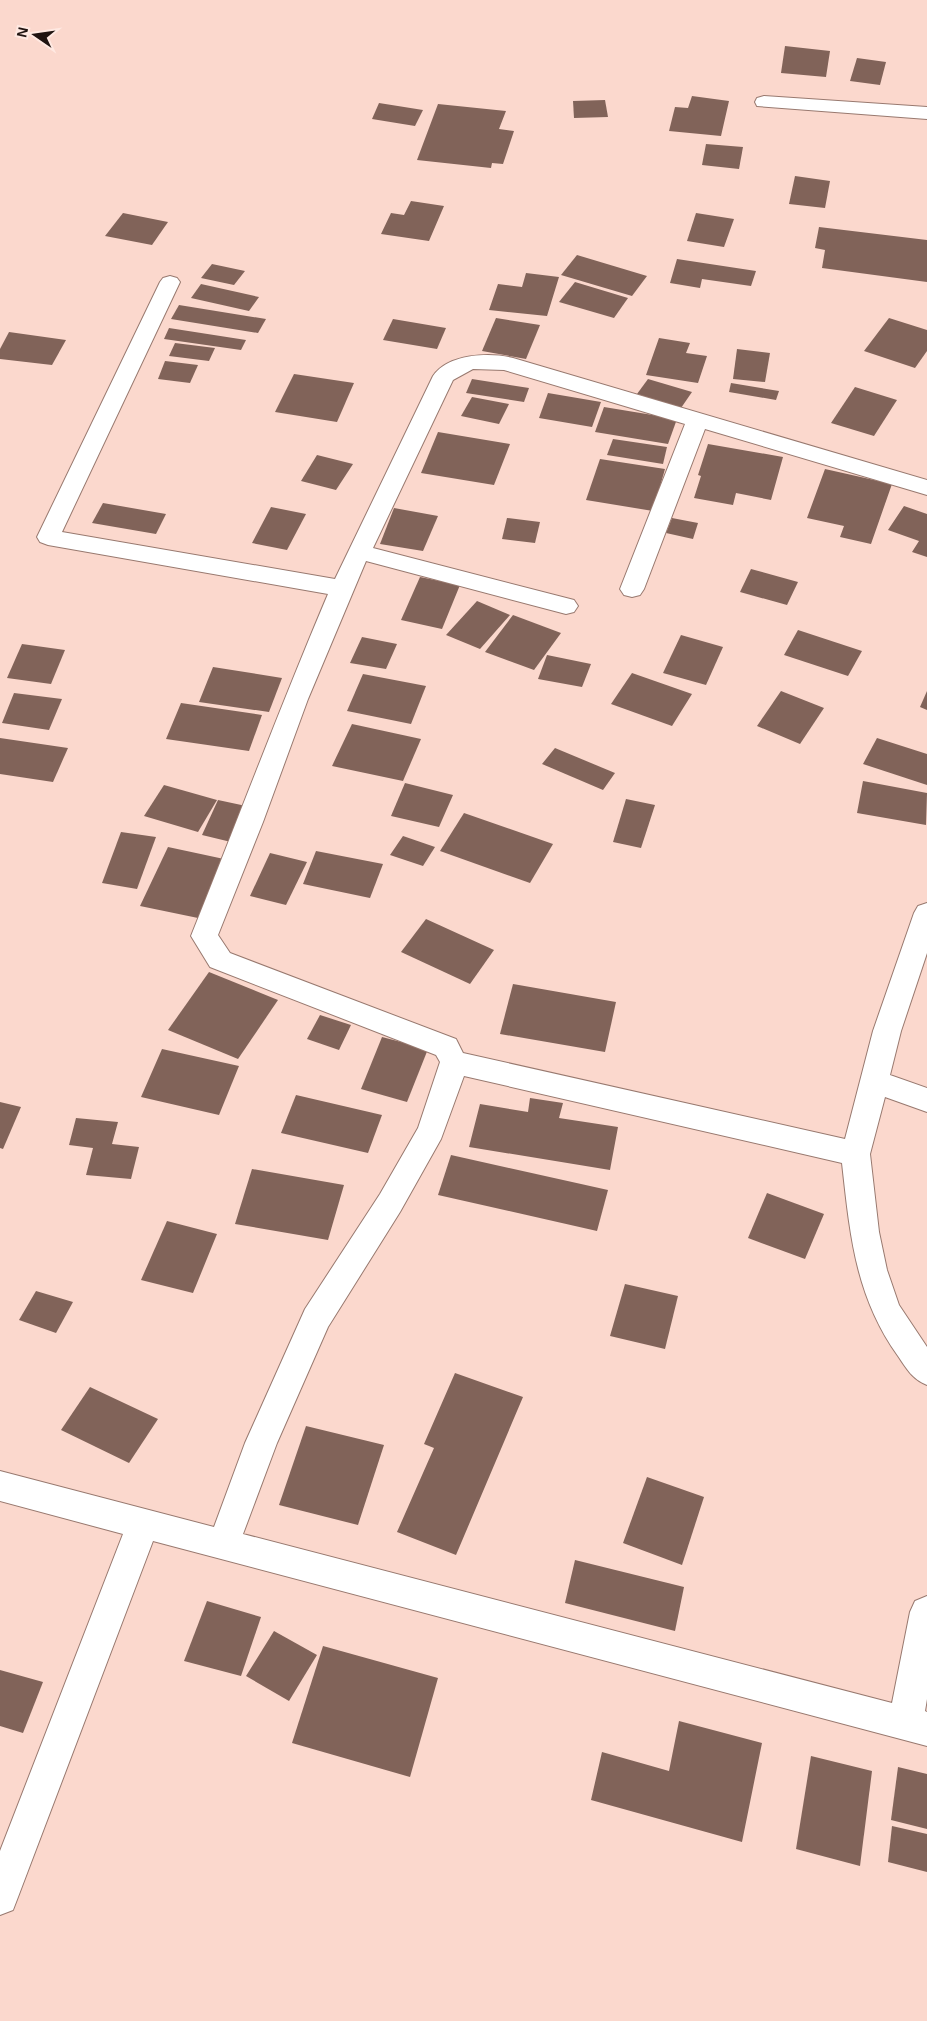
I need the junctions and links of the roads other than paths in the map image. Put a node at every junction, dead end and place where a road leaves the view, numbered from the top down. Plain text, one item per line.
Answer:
1 (764, 102) dead end
2 (927, 113) edge
3 (170, 282) dead end
4 (697, 422) junction
5 (927, 488) edge
6 (360, 552) junction
7 (342, 588) junction
8 (632, 589) dead end
9 (566, 606) dead end
10 (926, 920) edge
11 (454, 1062) junction
12 (874, 1081) junction
13 (927, 1100) edge
14 (856, 1154) junction
15 (927, 1371) edge
16 (0, 1486) edge
17 (144, 1524) junction
18 (223, 1544) junction
19 (927, 1612) edge
20 (916, 1727) edge
21 (0, 1897) edge

1 - 2 street
3 - 7 street
4 - 5 street
4 - 6 street
4 - 8 street
6 - 7 street
6 - 9 street
7 - 11 street
10 - 12 street
11 - 14 street
11 - 18 street
12 - 13 street
12 - 14 street
14 - 15 street
16 - 17 street
17 - 18 street
17 - 21 street
18 - 20 street
19 - 20 street

